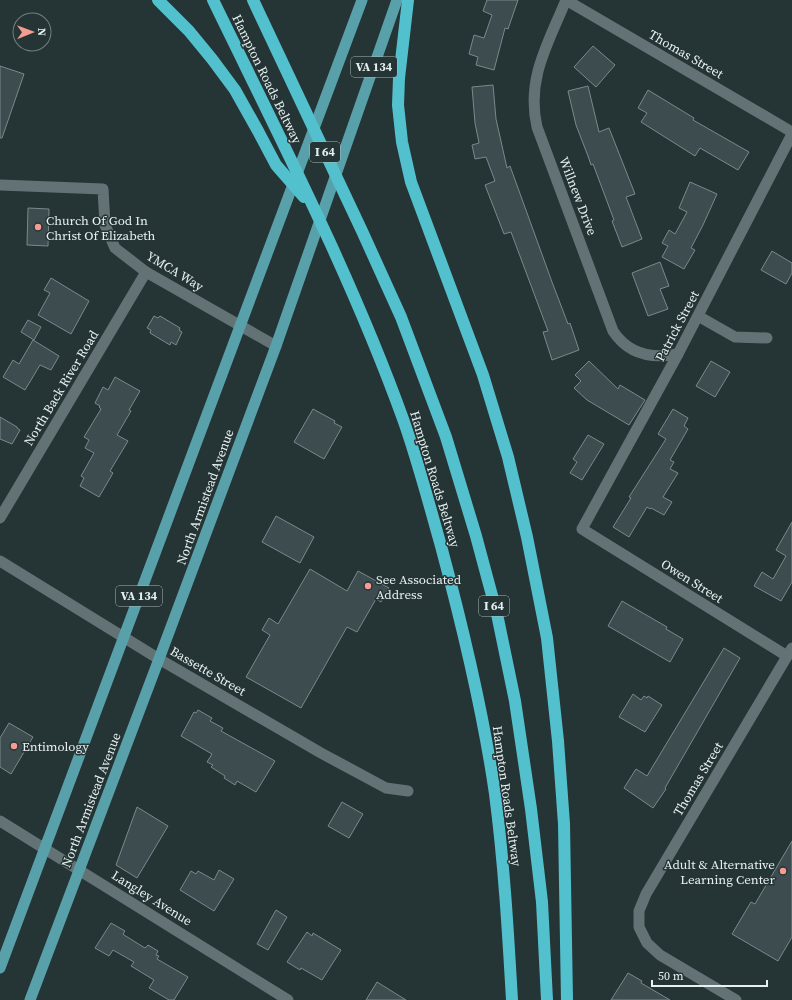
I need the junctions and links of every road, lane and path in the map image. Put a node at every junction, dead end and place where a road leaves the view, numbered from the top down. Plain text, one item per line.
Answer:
1 (158, 0) edge
2 (213, 0) edge
3 (253, 0) edge
4 (357, 0) edge
5 (362, 0) edge
6 (398, 0) edge
7 (408, 0) edge
8 (566, 0) edge
9 (353, 24) junction
10 (792, 133) edge
11 (0, 185) edge
12 (314, 208) junction
13 (146, 272) junction
14 (698, 316) junction
15 (240, 326) junction
16 (767, 338) dead end
17 (276, 346) junction
18 (678, 354) junction
19 (0, 518) edge
20 (582, 529) joint
21 (0, 561) edge
22 (123, 636) junction
23 (790, 652) edge
24 (159, 658) junction
25 (408, 792) dead end
26 (0, 821) edge
27 (45, 848) junction
28 (79, 870) junction
29 (0, 968) edge
30 (30, 1000) edge
31 (288, 1000) edge
32 (512, 1000) edge
33 (547, 1000) edge
34 (567, 1000) edge
35 (736, 1000) edge

1 - 12 highway
2 - 12 highway, Hampton Roads Beltway / I 64
3 - 33 highway, Hampton Roads Beltway / I 64
4 - 9 main road
5 - 9 main road, North Armistead Avenue / VA 134
6 - 17 main road, North Armistead Avenue / VA 134
7 - 34 highway
8 - 10 street, Thomas Street
8 - 18 street, Willnew Drive
9 - 15 main road, North Armistead Avenue / VA 134
10 - 14 street, Patrick Street
11 - 13 street, YMCA Way
12 - 32 highway, Hampton Roads Beltway / I 64
13 - 15 street, YMCA Way
13 - 19 street, North Back River Road
14 - 16 street
14 - 18 street, Patrick Street
15 - 17 street, YMCA Way
15 - 22 main road, North Armistead Avenue / VA 134
17 - 24 main road, North Armistead Avenue / VA 134
18 - 20 street, Patrick Street
20 - 23 street, Owen Street
21 - 22 street, Bassette Street
22 - 24 street, Bassette Street
22 - 27 main road, North Armistead Avenue / VA 134
23 - 35 street, Thomas Street
24 - 25 street, Bassette Street
24 - 28 main road, North Armistead Avenue / VA 134
26 - 27 street, Langley Avenue
27 - 28 street, Langley Avenue
27 - 29 main road, North Armistead Avenue / VA 134
28 - 30 main road, North Armistead Avenue / VA 134
28 - 31 street, Langley Avenue

